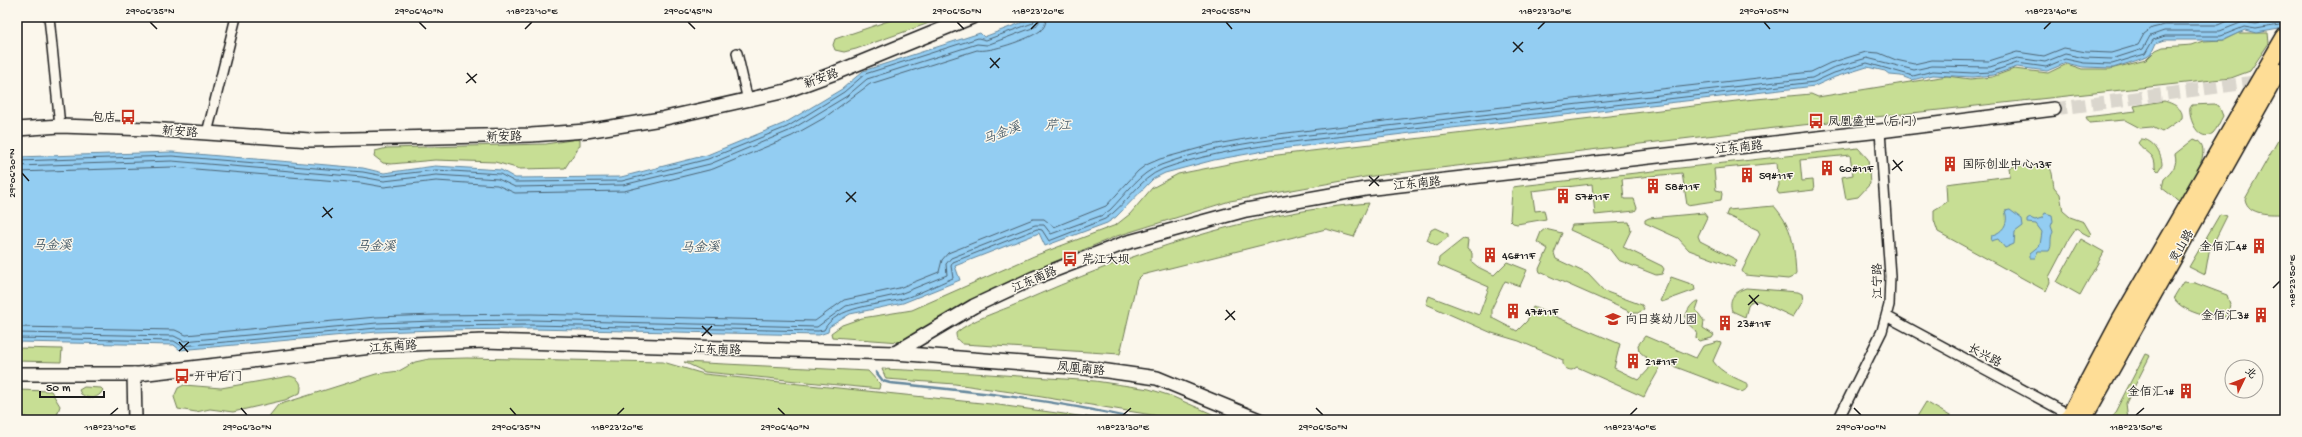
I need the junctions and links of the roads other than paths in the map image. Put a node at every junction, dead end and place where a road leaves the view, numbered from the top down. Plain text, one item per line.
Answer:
1 (49, 17) edge
2 (236, 17) edge
3 (972, 17) edge
4 (2285, 37) edge
5 (737, 53) dead end
6 (2276, 67) edge
7 (748, 100) junction
8 (2054, 109) tunnel mouth
9 (60, 126) junction
10 (17, 128) edge
11 (1880, 131) junction
12 (207, 133) junction
13 (1888, 317) junction
14 (895, 353) junction
15 (17, 374) edge
16 (134, 374) junction
17 (2077, 419) edge
18 (135, 420) edge
19 (1259, 420) edge
20 (1838, 420) edge

1 - 9 street
2 - 12 street
3 - 7 street, 新安路
4 - 6 highway, 灵山路
5 - 7 street
6 - 17 highway, 灵山路
7 - 12 street, 新安路
8 - 11 street, 江东南路
9 - 10 street, 新安路
9 - 12 street, 新安路
11 - 13 street, 江宁路
11 - 14 street, 江东南路
13 - 17 street, 长兴路
13 - 20 street, 江宁路
14 - 16 street, 江东南路
14 - 19 street, 凤凰南路
15 - 16 street, 江东南路
16 - 18 street

